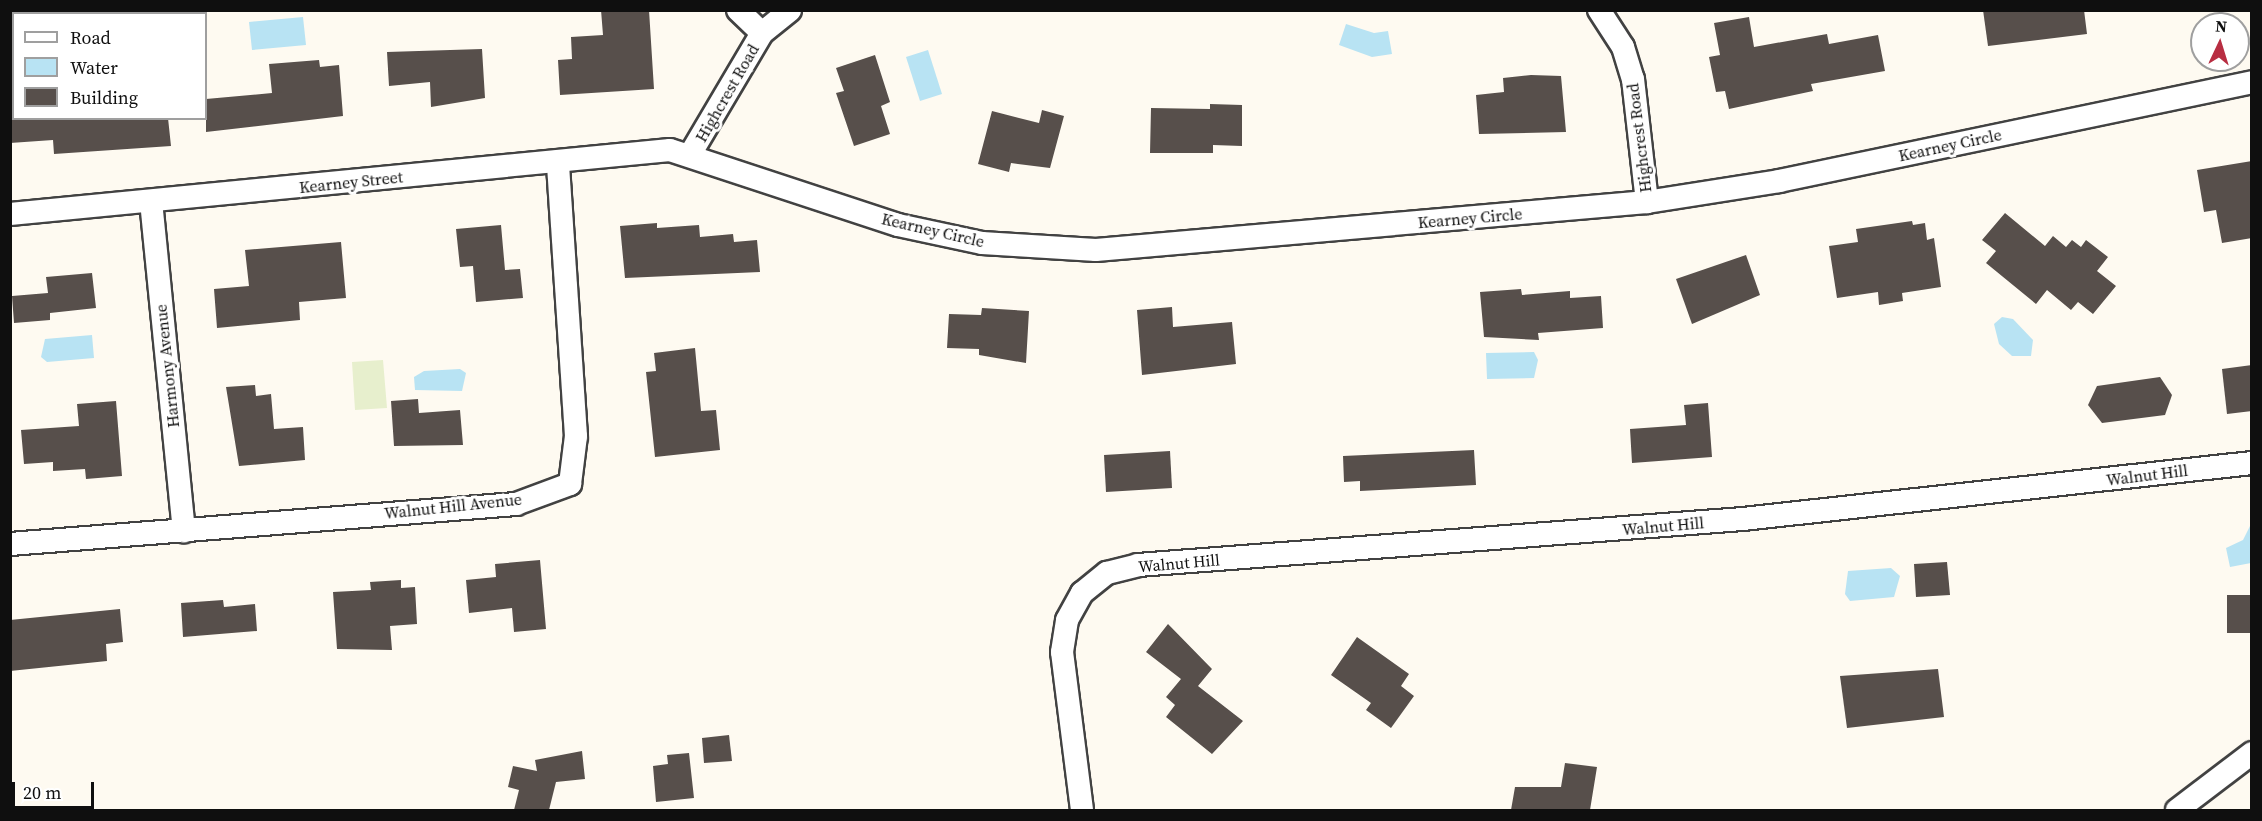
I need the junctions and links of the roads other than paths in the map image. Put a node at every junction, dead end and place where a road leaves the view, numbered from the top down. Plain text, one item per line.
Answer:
1 (738, 10) edge
2 (790, 10) edge
3 (1599, 10) edge
4 (762, 33) junction
5 (2252, 82) edge
6 (691, 153) junction
7 (558, 162) junction
8 (151, 201) junction
9 (1647, 202) junction
10 (10, 214) edge
11 (2252, 463) edge
12 (184, 531) junction
13 (10, 544) edge
14 (2252, 753) edge
15 (1082, 810) edge
16 (2177, 810) edge

1 - 4 street
2 - 4 street, Highcrest Road
3 - 9 street, Highcrest Road
4 - 6 street, Highcrest Road
5 - 9 street, Kearney Circle
6 - 7 street, Kearney Street
6 - 9 street, Kearney Circle
7 - 8 street, Kearney Street
7 - 12 street, Walnut Hill Avenue
8 - 10 street, Kearney Street
8 - 12 street, Harmony Avenue
11 - 15 street, Walnut Hill
12 - 13 street, Walnut Hill Avenue
14 - 16 street

